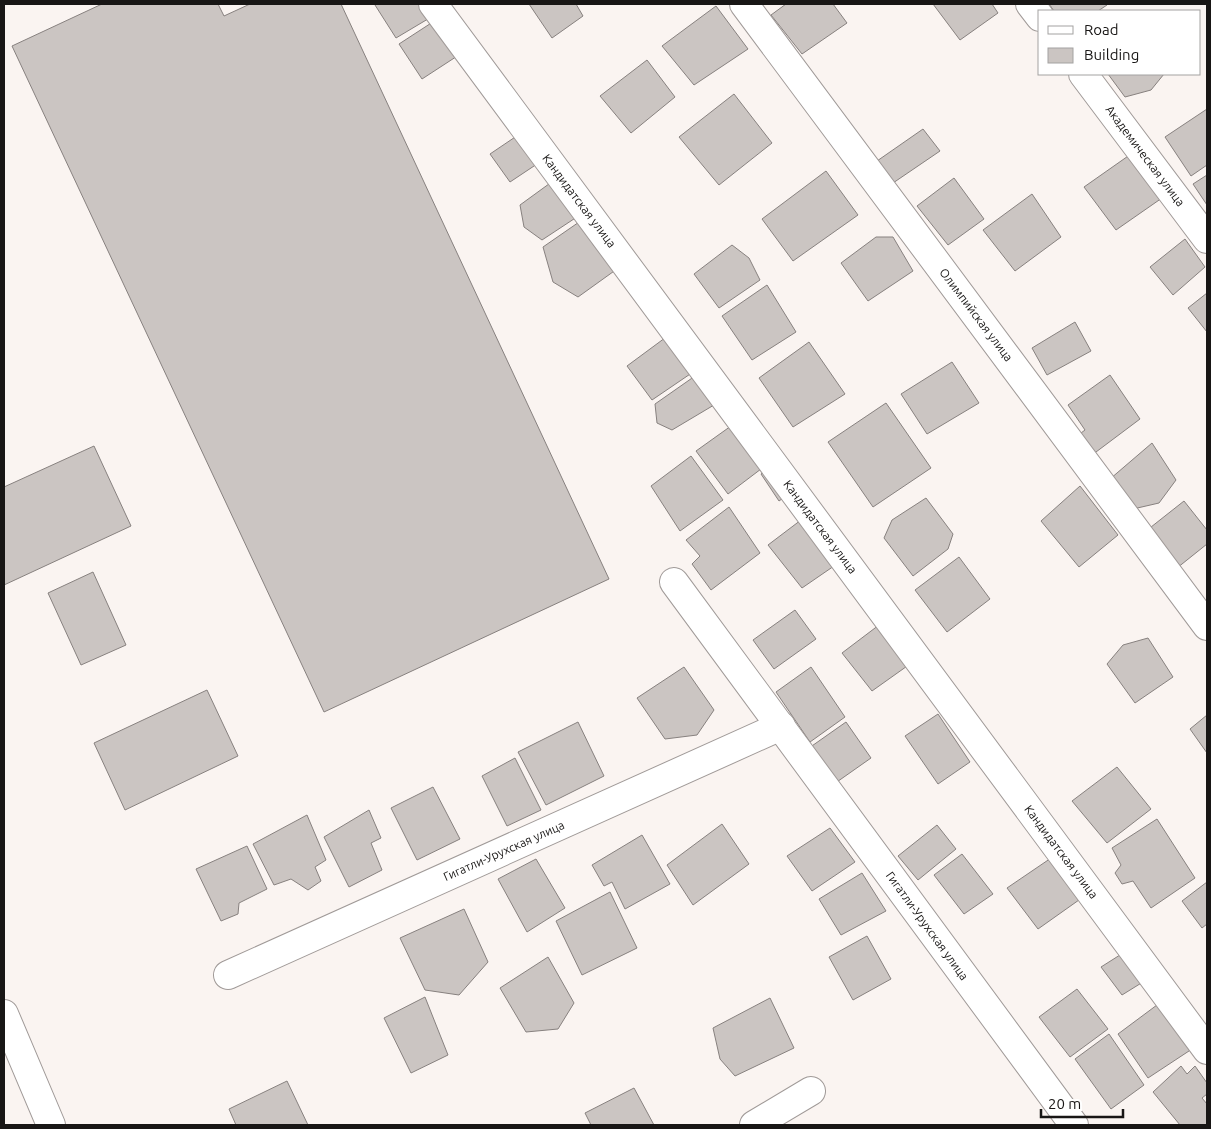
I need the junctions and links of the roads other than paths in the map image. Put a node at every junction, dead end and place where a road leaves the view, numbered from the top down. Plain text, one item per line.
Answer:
1 (433, 4) edge
2 (744, 4) edge
3 (1030, 4) edge
4 (1038, 14) edge
5 (1084, 75) edge
6 (1207, 239) edge
7 (674, 582) dead end
8 (1207, 626) edge
9 (781, 726) junction
10 (228, 975) dead end
11 (4, 1014) edge
12 (1207, 1050) edge
13 (811, 1091) dead end
14 (50, 1125) edge
15 (754, 1125) edge
16 (1074, 1125) edge

1 - 12 street, Кандидатская улица
2 - 8 street, Олимпийская улица
3 - 4 street
5 - 6 street, Академическая улица
7 - 9 street, Гигатли-Урухская улица
9 - 10 street, Гигатли-Урухская улица
9 - 16 street, Гигатли-Урухская улица
11 - 14 street
13 - 15 street

